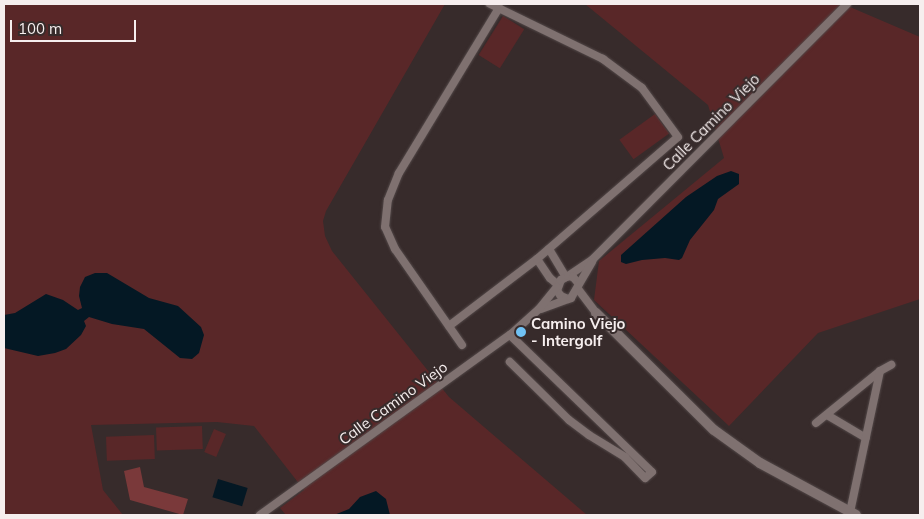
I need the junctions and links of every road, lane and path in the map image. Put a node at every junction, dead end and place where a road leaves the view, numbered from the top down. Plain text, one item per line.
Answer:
1 (490, 4) edge
2 (847, 4) edge
3 (499, 8) junction
4 (550, 249) junction
5 (537, 259) junction
6 (594, 259) junction
7 (567, 276) junction
8 (558, 286) junction
9 (578, 287) junction
10 (570, 298) junction
11 (539, 309) junction
12 (596, 313) junction
13 (449, 326) junction
14 (510, 336) junction
15 (462, 345) dead end
16 (510, 362) dead end
17 (891, 364) dead end
18 (880, 371) junction
19 (827, 415) junction
20 (816, 423) dead end
21 (866, 438) junction
22 (853, 514) edge
23 (260, 515) edge

1 - 3 street
2 - 6 street, Calle Camino Viejo
3 - 4 street
3 - 13 street
4 - 5 street
4 - 7 street
5 - 8 street
5 - 13 street
6 - 7 street, Calle Camino Viejo
6 - 9 street, Calle Camino Viejo
7 - 8 street
7 - 9 street
8 - 10 street
8 - 11 street, Calle Camino Viejo
9 - 10 street
9 - 12 street
10 - 11 street, Calle Camino Viejo
10 - 12 street
11 - 14 street, Calle Camino Viejo
12 - 22 street
13 - 15 street
14 - 16 street
14 - 23 street, Calle Camino Viejo
17 - 18 street
18 - 19 street
18 - 21 street
19 - 20 street
19 - 21 street
21 - 22 street

